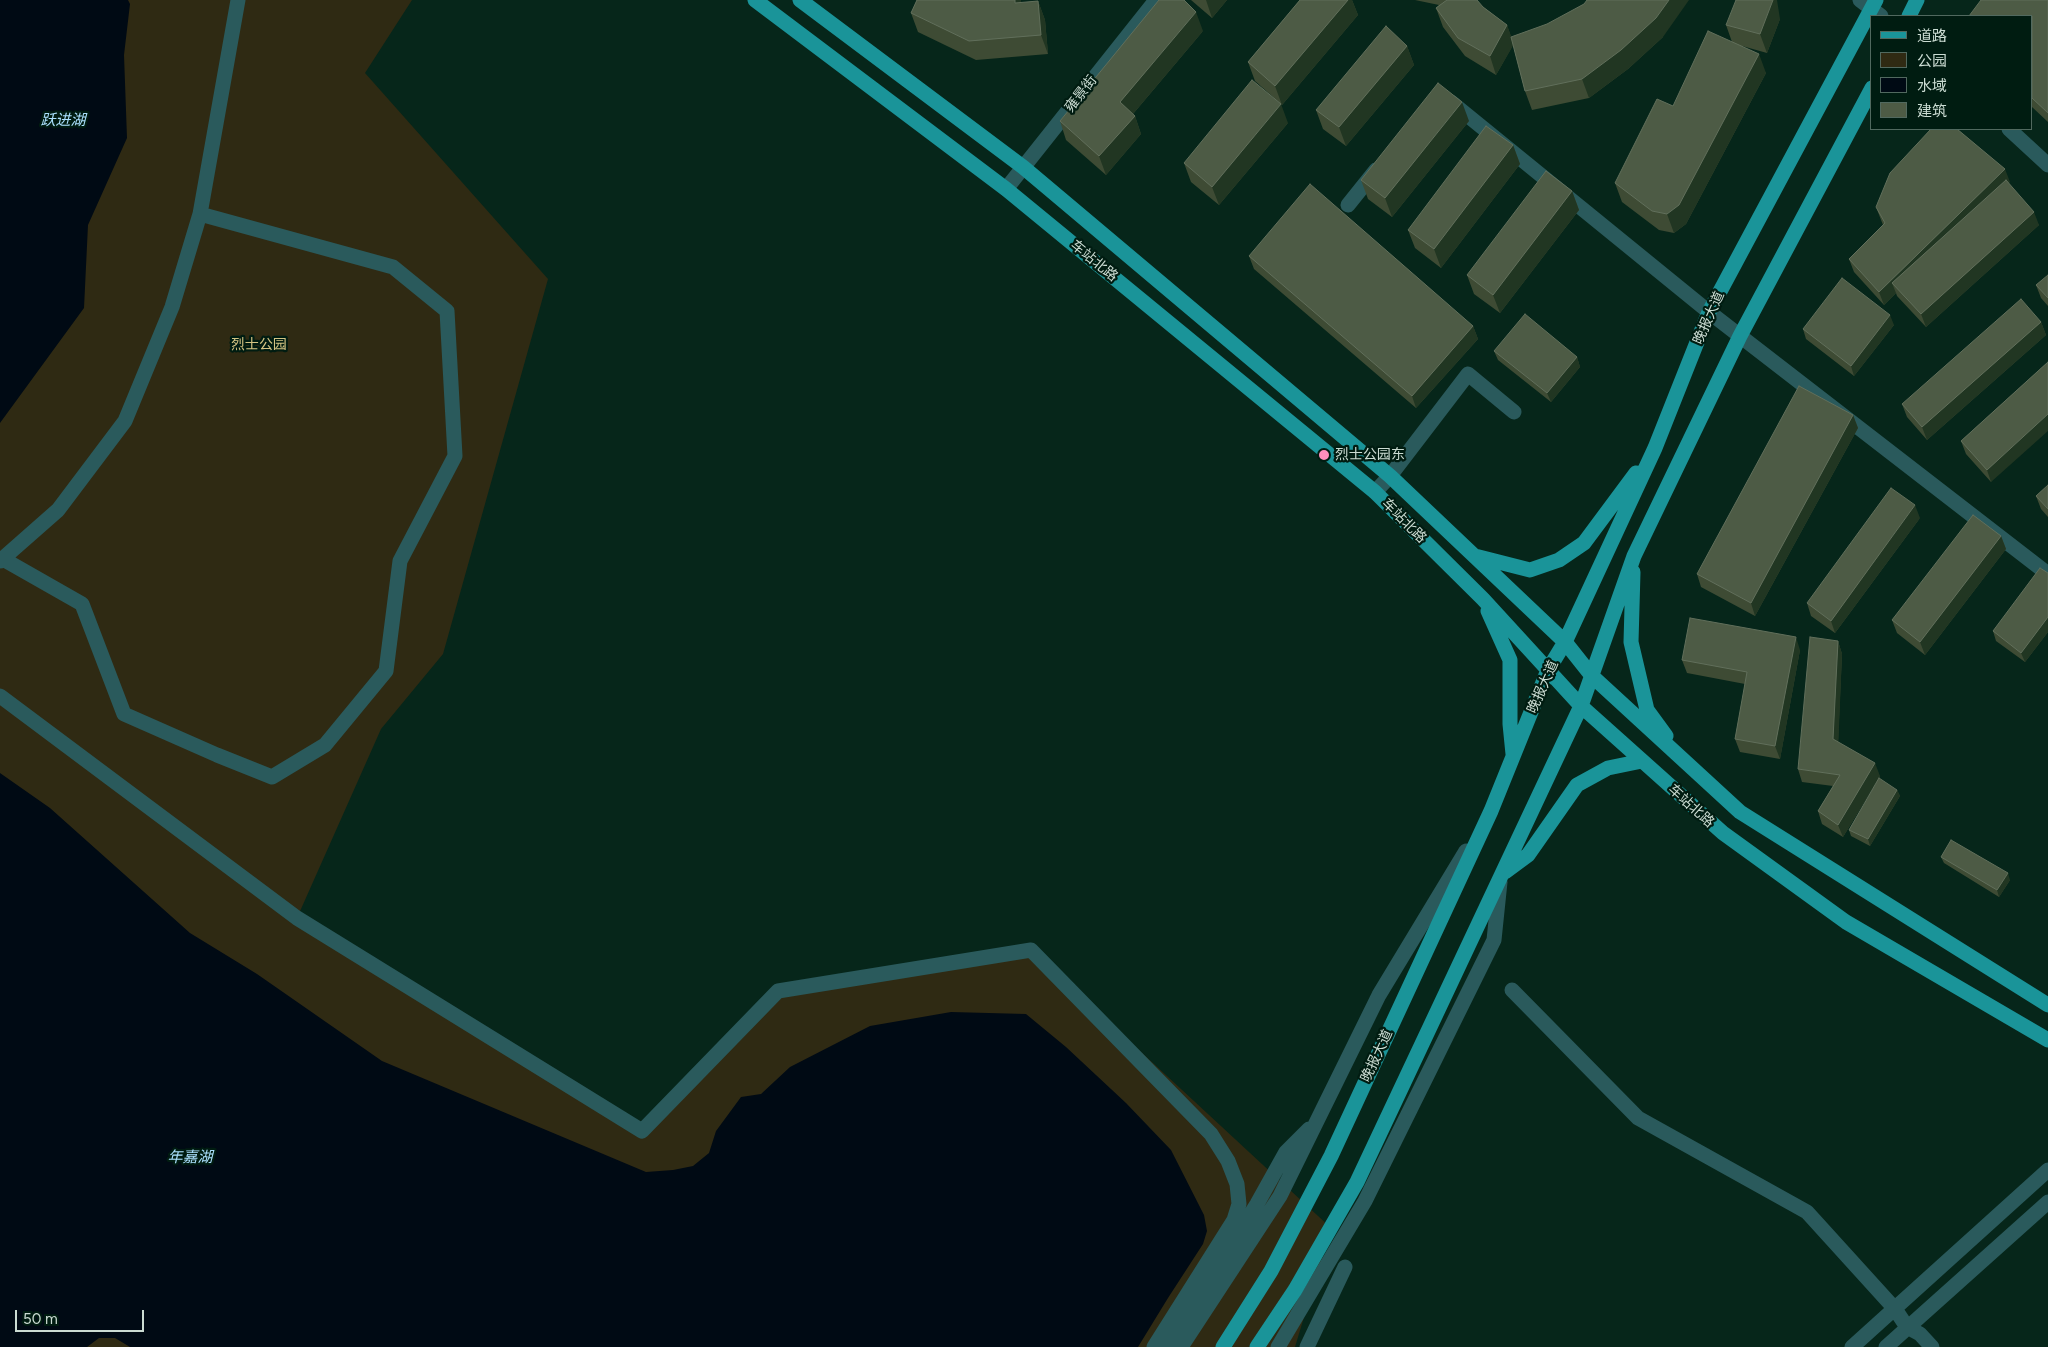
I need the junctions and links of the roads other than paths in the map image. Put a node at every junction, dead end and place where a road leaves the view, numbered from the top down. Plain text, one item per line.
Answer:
1 (238, 0) edge
2 (755, 0) edge
3 (800, 0) edge
4 (1156, 0) edge
5 (1860, 0) edge
6 (1916, 0) edge
7 (1876, 9) edge
8 (1909, 15) edge
9 (1870, 20) edge
10 (1437, 91) edge
11 (1870, 92) edge
12 (2010, 130) edge
13 (1384, 160) edge
14 (2048, 165) edge
15 (1023, 167) junction
16 (1006, 189) junction
17 (1348, 205) dead end
18 (200, 214) junction
19 (1709, 312) junction
20 (1740, 336) junction
21 (1514, 412) dead end
22 (1655, 448) junction
23 (1390, 476) junction
24 (1375, 492) junction
25 (1475, 556) junction
26 (1634, 556) junction
27 (2, 560) edge
28 (2048, 574) edge
29 (1483, 599) junction
30 (1565, 642) junction
31 (1548, 670) junction
32 (1592, 676) junction
33 (0, 696) edge
34 (1581, 706) junction
35 (1513, 758) junction
36 (1642, 762) junction
37 (1686, 763) junction
38 (1491, 812) junction
39 (1502, 877) junction
40 (1512, 990) dead end
41 (2048, 1006) edge
42 (2048, 1040) edge
43 (1318, 1120) junction
44 (2048, 1170) edge
45 (2048, 1202) edge
46 (1345, 1267) dead end
47 (1895, 1308) junction
48 (1907, 1327) junction
49 (1154, 1347) edge
50 (1167, 1347) edge
51 (1182, 1347) edge
52 (1223, 1347) edge
53 (1257, 1347) edge
54 (1278, 1347) edge
55 (1307, 1347) edge
56 (1852, 1347) edge
57 (1886, 1347) edge
58 (1932, 1347) edge

1 - 18 street
2 - 16 main road, 车站北路
3 - 15 main road, 车站北路
4 - 15 street, 雍景街
5 - 7 street
6 - 8 main road
9 - 19 main road, 晚报大道
10 - 19 street
11 - 20 main road
12 - 14 street
13 - 17 street
15 - 16 street, 雍景街
15 - 23 main road, 车站北路
16 - 24 main road, 车站北路
18 - 27 street
18 - 27 street
19 - 20 street
19 - 22 main road, 晚报大道
20 - 26 main road
20 - 28 street
21 - 23 street
22 - 25 main road
22 - 30 main road, 晚报大道
23 - 24 street
23 - 25 main road, 车站北路
24 - 29 main road, 车站北路
25 - 30 main road, 车站北路
26 - 32 main road
26 - 37 main road
29 - 31 main road, 车站北路
29 - 35 main road
30 - 31 main road, 晚报大道
30 - 32 main road, 车站北路
31 - 34 main road, 车站北路
31 - 35 main road, 晚报大道
32 - 34 main road
32 - 37 main road, 车站北路
33 - 49 street
34 - 36 main road, 车站北路
34 - 39 main road
35 - 38 main road, 晚报大道
36 - 39 main road
36 - 42 main road, 车站北路
37 - 41 main road, 车站北路
38 - 43 street
38 - 52 main road, 晚报大道
39 - 53 main road
39 - 54 street
40 - 47 street
43 - 50 street
43 - 51 street
44 - 47 street
45 - 48 street
46 - 55 street
47 - 48 street
47 - 56 street
48 - 57 street
48 - 58 street

